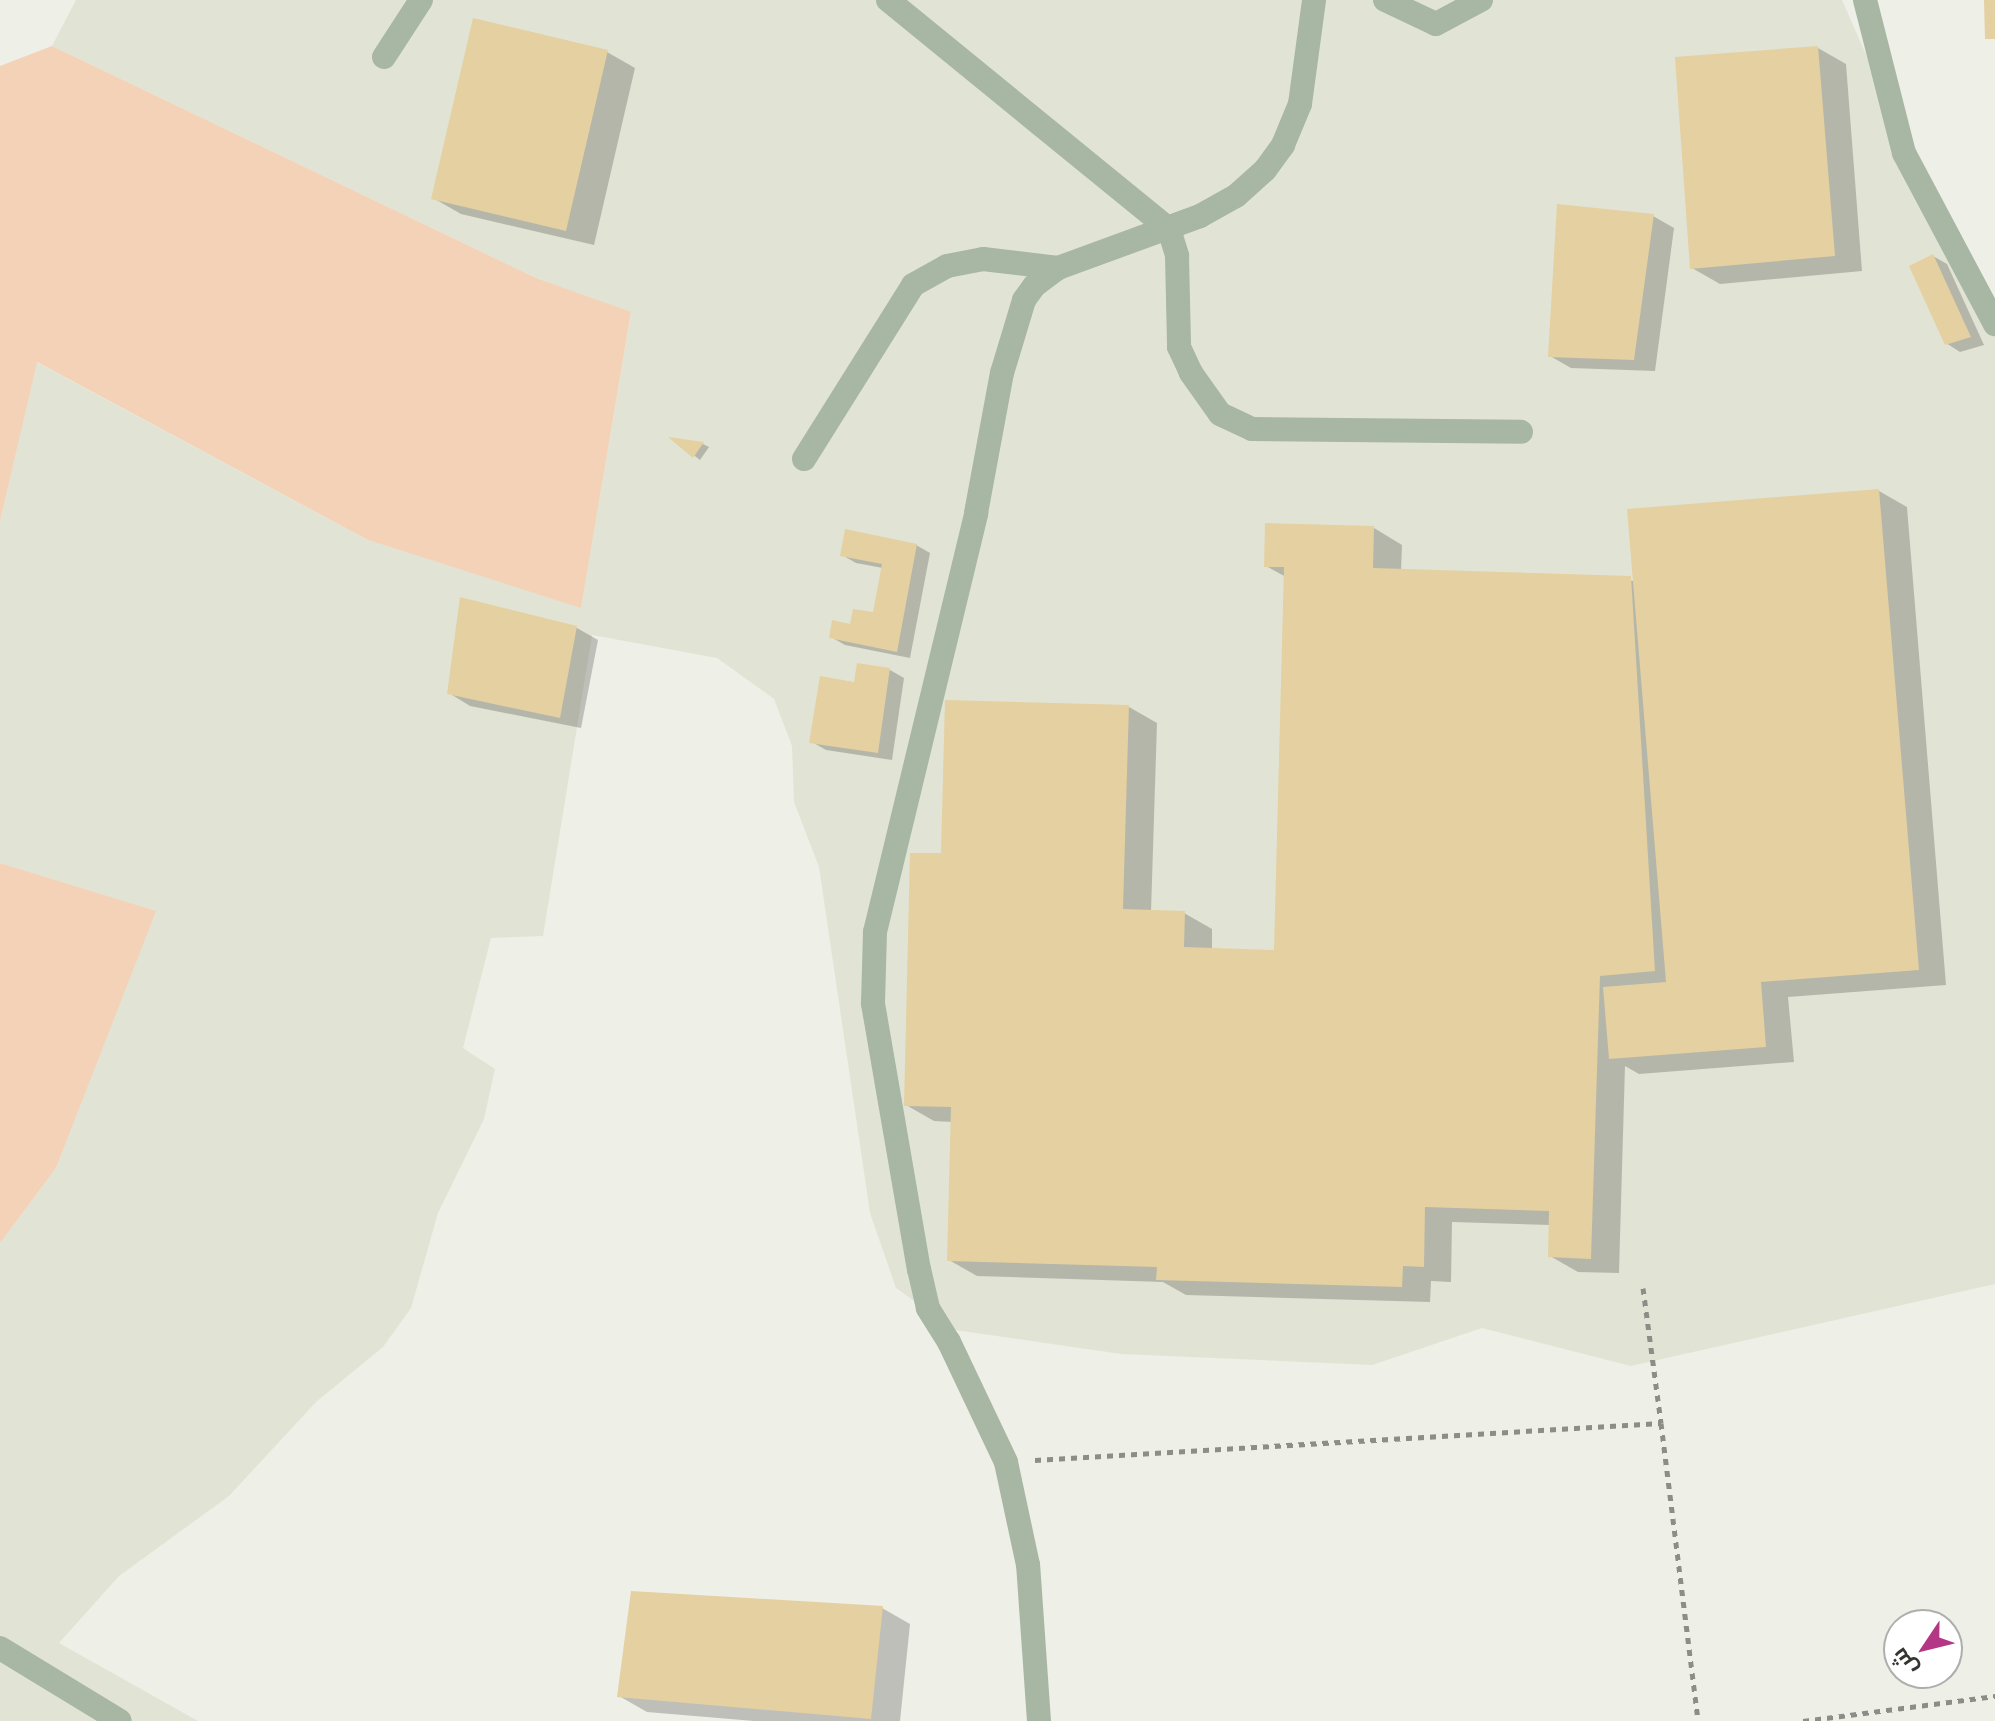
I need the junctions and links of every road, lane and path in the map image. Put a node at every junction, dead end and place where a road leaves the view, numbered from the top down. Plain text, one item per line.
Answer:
1 (421, 0) edge
2 (888, 0) edge
3 (1314, 0) edge
4 (1385, 0) edge
5 (1481, 0) edge
6 (1865, 0) edge
7 (384, 57) dead end
8 (1169, 229) junction
9 (1058, 268) junction
10 (1995, 324) edge
11 (1521, 432) dead end
12 (804, 459) dead end
13 (1643, 1288) dead end
14 (1661, 1423) junction
15 (1006, 1462) junction
16 (0, 1648) edge
17 (1995, 1696) edge
18 (120, 1721) edge
19 (1039, 1721) edge
20 (1698, 1721) edge
21 (1803, 1721) edge

1 - 7 street
2 - 8 street
3 - 8 street
4 - 5 street
6 - 10 street
8 - 9 street
8 - 11 street
9 - 12 street
9 - 15 street
13 - 14 path
14 - 15 path
14 - 20 path
15 - 19 street
16 - 18 street
17 - 21 path

